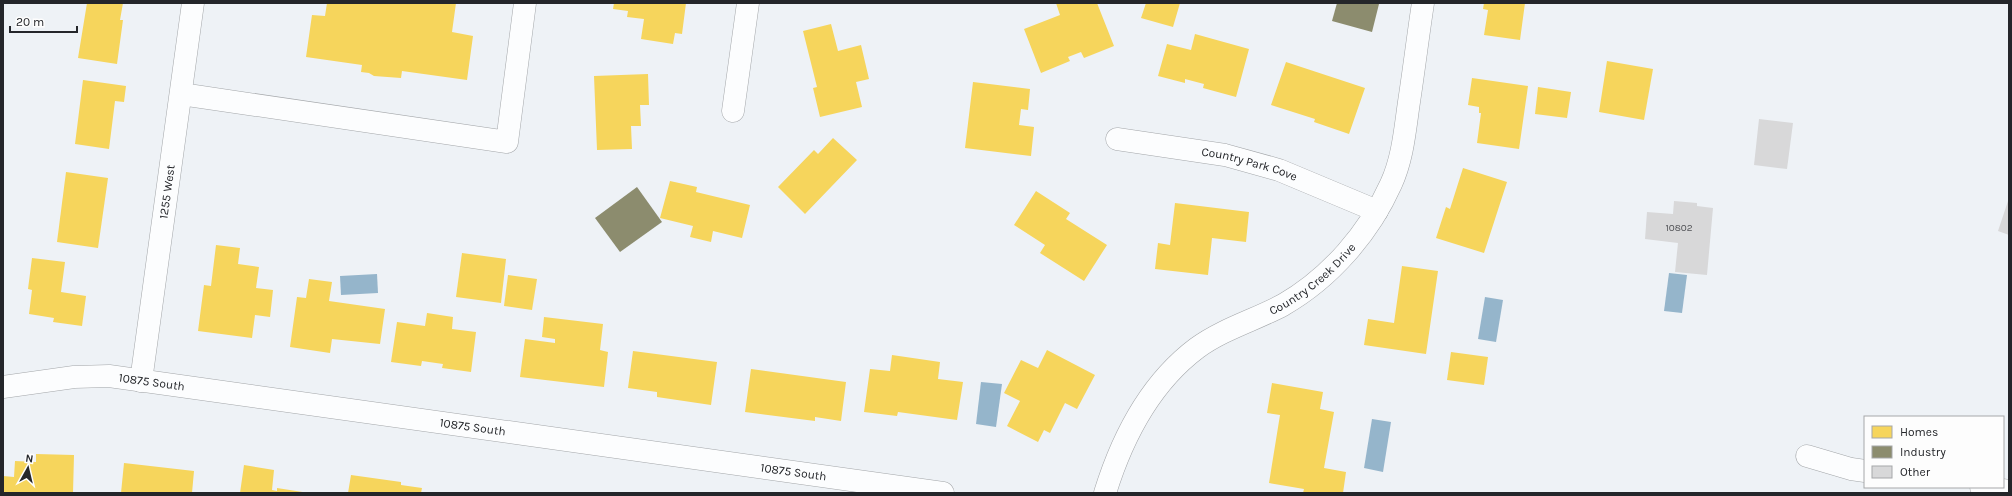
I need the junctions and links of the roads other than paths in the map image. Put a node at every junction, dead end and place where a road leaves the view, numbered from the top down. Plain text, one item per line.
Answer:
1 (193, 3) edge
2 (525, 3) edge
3 (748, 3) edge
4 (1423, 3) edge
5 (180, 94) junction
6 (733, 111) dead end
7 (1117, 139) dead end
8 (1377, 211) junction
9 (141, 381) junction
10 (3, 387) edge
11 (1807, 456) dead end
12 (1864, 471) edge
13 (1988, 488) edge
14 (2009, 491) edge
15 (943, 493) edge
16 (1105, 493) edge

1 - 5 street, 1255 West
2 - 5 street
3 - 6 street
4 - 8 street, Country Creek Drive
5 - 9 street, 1255 West
7 - 8 street, Country Park Cove
8 - 16 street, Country Creek Drive
9 - 10 street, 10875 South
9 - 15 street, 10875 South
11 - 12 street
13 - 14 street

